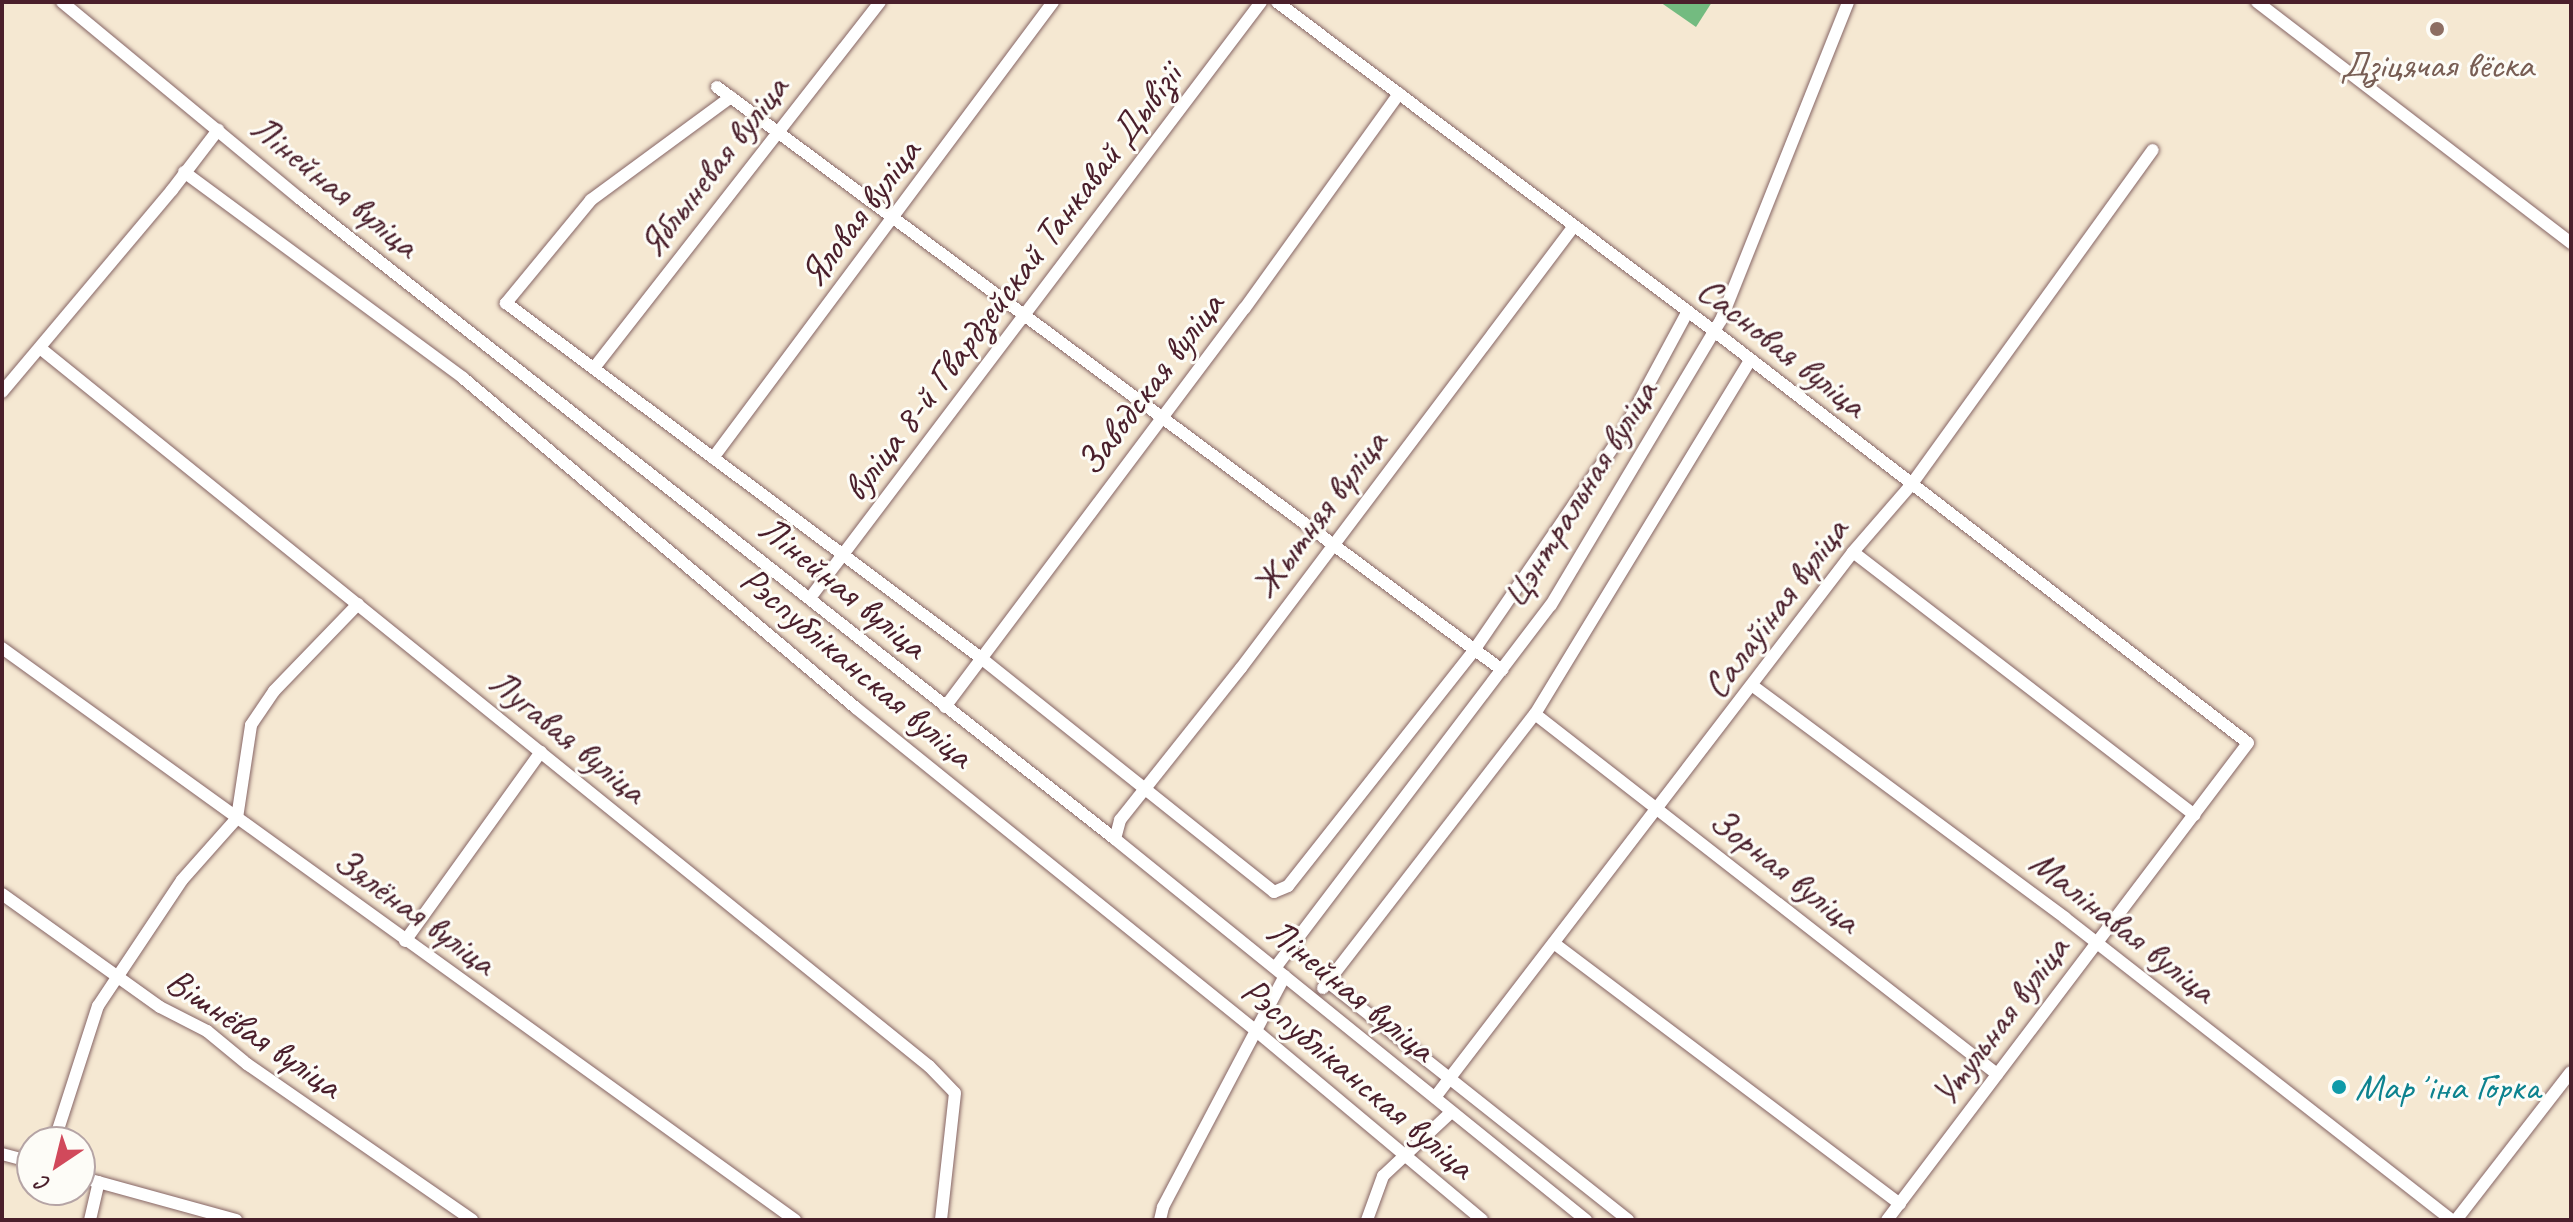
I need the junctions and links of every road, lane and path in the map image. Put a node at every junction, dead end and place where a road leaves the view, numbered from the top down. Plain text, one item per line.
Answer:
1 (62, 2) edge
2 (880, 2) edge
3 (1053, 2) edge
4 (1261, 2) edge
5 (1277, 2) edge
6 (1848, 2) edge
7 (2257, 2) edge
8 (717, 87) dead end
9 (1399, 94) junction
10 (731, 97) junction
11 (218, 130) junction
12 (777, 131) junction
13 (2153, 150) dead end
14 (184, 172) junction
15 (895, 218) junction
16 (1574, 226) junction
17 (2571, 243) edge
18 (1688, 311) junction
19 (1024, 315) junction
20 (1714, 331) junction
21 (40, 348) junction
22 (1750, 361) junction
23 (594, 368) junction
24 (2, 392) edge
25 (1162, 417) junction
26 (713, 458) junction
27 (1911, 485) junction
28 (1333, 545) junction
29 (1853, 552) junction
30 (844, 555) junction
31 (810, 598) junction
32 (358, 604) junction
33 (2, 648) edge
34 (1475, 649) junction
35 (981, 658) junction
36 (1502, 670) junction
37 (1753, 686) junction
38 (945, 707) junction
39 (1535, 714) junction
40 (2248, 743) joint
41 (541, 752) junction
42 (1145, 789) junction
43 (1658, 809) junction
44 (2195, 815) junction
45 (237, 818) junction
46 (1115, 839) junction
47 (2, 894) edge
48 (405, 941) junction
49 (2097, 943) junction
50 (1555, 944) junction
51 (1280, 972) junction
52 (119, 975) junction
53 (1325, 985) joint
54 (1255, 1030) junction
55 (2571, 1072) edge
56 (1997, 1074) junction
57 (1452, 1079) junction
58 (1436, 1096) junction
59 (1450, 1113) junction
60 (59, 1126) edge
61 (1403, 1154) junction
62 (96, 1181) edge
63 (99, 1182) junction
64 (1900, 1204) junction
65 (90, 1220) edge
66 (236, 1220) edge
67 (472, 1220) edge
68 (795, 1220) edge
69 (941, 1220) edge
70 (1160, 1220) edge
71 (1367, 1220) edge
72 (1482, 1220) edge
73 (1586, 1220) edge
74 (1628, 1220) edge
75 (1887, 1220) edge
76 (2454, 1220) edge

1 - 11 street, Лінейная вуліца
2 - 12 street, Яблыневая вуліца
3 - 15 street, Яловая вуліца
4 - 19 street, вуліца 8-й Гвардзейскай Танкавай Дывізіі
5 - 9 street, Сасновая вуліца
6 - 20 street, Цэнтральная вуліца
7 - 17 street
8 - 10 street
9 - 16 street, Сасновая вуліца
9 - 25 street, Заводская вуліца
10 - 12 street
10 - 23 street
11 - 14 street
11 - 31 street, Лінейная вуліца
12 - 15 street
12 - 23 street, Яблыневая вуліца
13 - 27 street, Салаўіная вуліца
14 - 21 street
14 - 54 street, Рэспубліканская вуліца
15 - 19 street
15 - 26 street, Яловая вуліца
16 - 18 street, Сасновая вуліца
16 - 28 street, Жытняя вуліца
18 - 20 street, Сасновая вуліца
18 - 34 street
19 - 25 street
19 - 30 street, вуліца 8-й Гвардзейскай Танкавай Дывізіі
20 - 22 street, Сасновая вуліца
20 - 36 street, Цэнтральная вуліца
21 - 24 street
21 - 32 street, Лугавая вуліца
22 - 27 street, Сасновая вуліца
22 - 39 street, Цэнтральная вуліца
23 - 26 street
25 - 28 street
25 - 35 street, Заводская вуліца
26 - 30 street
27 - 29 street, Салаўіная вуліца
27 - 40 street, Сасновая вуліца
28 - 34 street
28 - 42 street, Жытняя вуліца
29 - 37 street, Салаўіная вуліца
29 - 44 street
30 - 31 street, вуліца 8-й Гвардзейскай Танкавай Дывізіі
30 - 35 street
31 - 38 street, Лінейная вуліца
32 - 41 street, Лугавая вуліца
32 - 45 street
33 - 45 street, Зялёная вуліца
34 - 36 street
34 - 42 street
35 - 38 street, Заводская вуліца
35 - 42 street
36 - 51 street, Цэнтральная вуліца
37 - 43 street, Салаўіная вуліца
37 - 49 street, Малінавая вуліца
38 - 46 street, Лінейная вуліца
39 - 43 street, Зорная вуліца
39 - 53 street, Цэнтральная вуліца
40 - 44 street, Утульная вуліца
41 - 48 street
41 - 69 street, Лугавая вуліца
42 - 46 street, Жытняя вуліца
43 - 50 street, Салаўіная вуліца
43 - 56 street, Зорная вуліца
44 - 49 street, Утульная вуліца
45 - 48 street, Зялёная вуліца
45 - 52 street
46 - 51 street, Лінейная вуліца
47 - 52 street, Вішнёвая вуліца
48 - 68 street, Зялёная вуліца
49 - 56 street, Утульная вуліца
49 - 76 street, Малінавая вуліца
50 - 57 street, Салаўіная вуліца
50 - 64 street
51 - 54 street, Цэнтральная вуліца
51 - 58 street, Лінейная вуліца
52 - 60 street
52 - 67 street, Вішнёвая вуліца
53 - 57 street, Лінейная вуліца
54 - 61 street, Рэспубліканская вуліца
54 - 70 street, Цэнтральная вуліца
55 - 76 street
56 - 64 street, Утульная вуліца
57 - 58 street, Салаўіная вуліца
57 - 74 street, Лінейная вуліца
58 - 59 street, Лінейная вуліца
59 - 61 street
59 - 73 street, Лінейная вуліца
61 - 71 street
61 - 72 street, Рэспубліканская вуліца
62 - 63 street
63 - 65 street
63 - 66 street
64 - 75 street, Утульная вуліца

